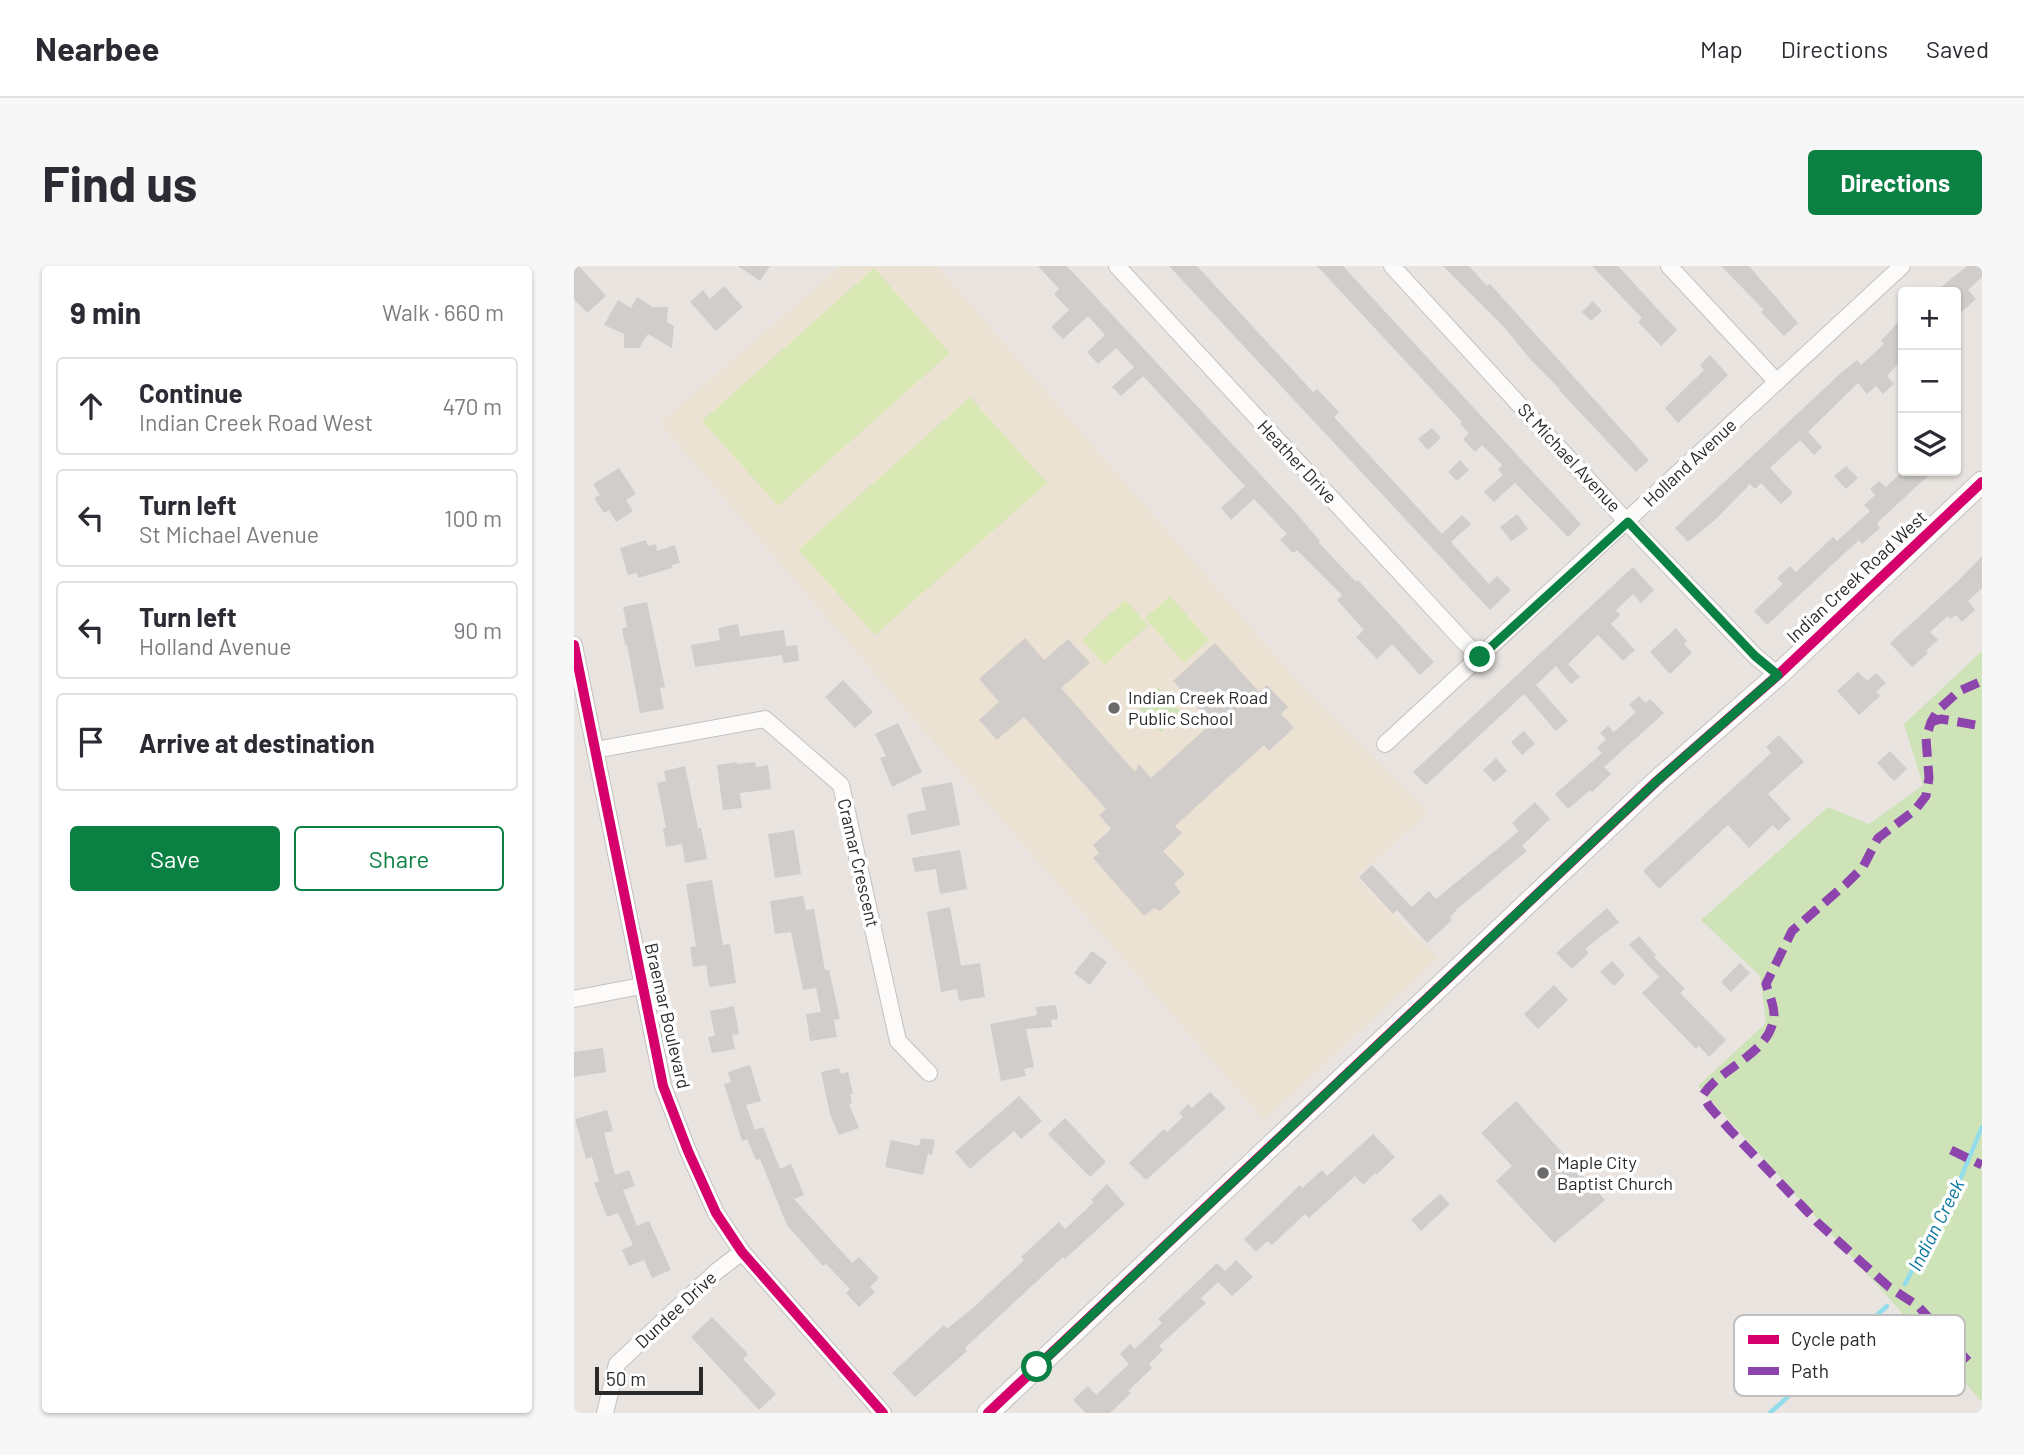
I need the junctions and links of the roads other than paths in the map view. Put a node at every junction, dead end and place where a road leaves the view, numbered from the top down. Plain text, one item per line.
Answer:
1 (1117, 266) edge
2 (1392, 266) edge
3 (1670, 266) edge
4 (1902, 266) edge
5 (1777, 382) junction
6 (1982, 482) edge
7 (1628, 522) junction
8 (574, 645) edge
9 (1480, 657) junction
10 (1778, 675) junction
11 (1385, 744) dead end
12 (595, 750) junction
13 (641, 986) junction
14 (574, 999) edge
15 (929, 1073) dead end
16 (742, 1252) junction
17 (605, 1413) edge
18 (883, 1413) edge
19 (988, 1413) edge

1 - 9 street, Heather Drive
2 - 7 street, St Michael Avenue
3 - 5 street
4 - 5 street, Holland Avenue
5 - 7 street, Holland Avenue
6 - 10 street, Indian Creek Road West
7 - 9 street, Holland Avenue
7 - 10 street, St Michael Avenue
8 - 12 street, Braemar Boulevard
9 - 11 street, Holland Avenue
10 - 19 street, Indian Creek Road West
12 - 13 street, Braemar Boulevard
12 - 15 street, Cramar Crescent
13 - 14 street
13 - 16 street, Braemar Boulevard
16 - 17 street, Dundee Drive
16 - 18 street, Braemar Boulevard

